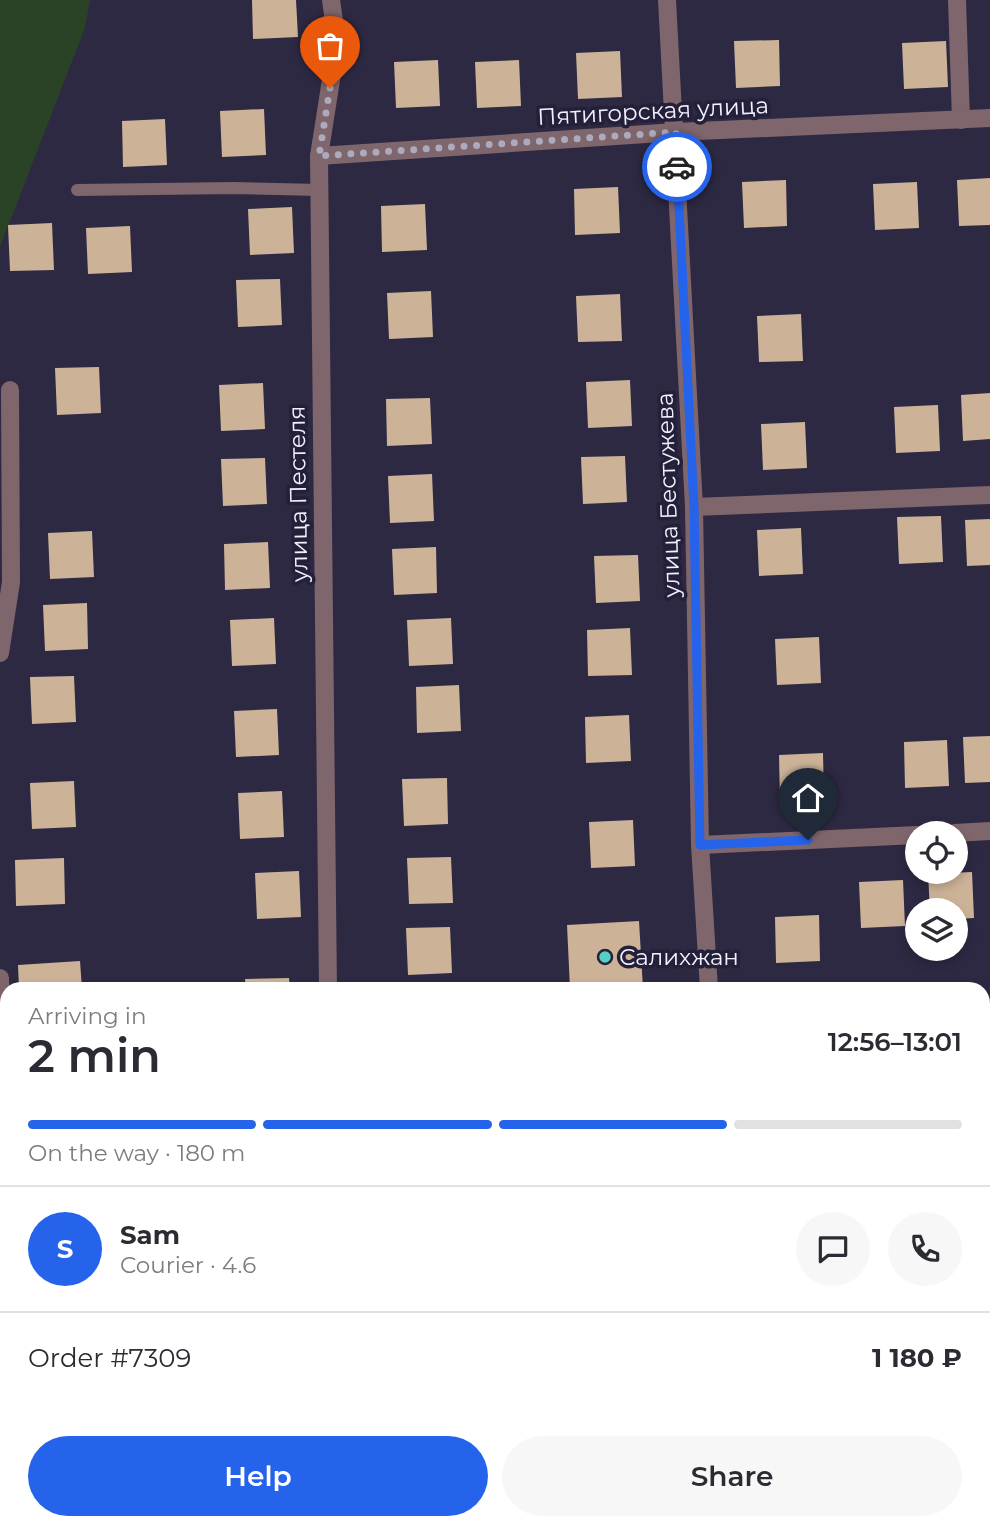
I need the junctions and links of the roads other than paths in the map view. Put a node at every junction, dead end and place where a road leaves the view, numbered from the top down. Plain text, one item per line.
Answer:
1 (331, 0) edge
2 (667, 0) edge
3 (957, 0) edge
4 (990, 118) edge
5 (961, 120) junction
6 (676, 132) junction
7 (319, 156) junction
8 (77, 190) dead end
9 (320, 190) junction
10 (10, 390) dead end
11 (990, 495) edge
12 (694, 507) junction
13 (0, 653) edge
14 (990, 831) edge
15 (968, 832) edge
16 (905, 836) edge
17 (700, 845) junction
18 (328, 982) edge
19 (709, 982) edge

1 - 7 street, улица Пестеля
2 - 6 street, улица Бестужева
3 - 5 street
4 - 5 street, Пятигорская улица
5 - 6 street, Пятигорская улица
6 - 7 street, Пятигорская улица
6 - 12 street, улица Бестужева
7 - 9 street, улица Пестеля
8 - 9 lane
9 - 18 street, улица Пестеля
10 - 13 street
11 - 12 street
12 - 17 street, улица Бестужева
14 - 15 street
16 - 17 street
17 - 19 street, улица Бестужева

